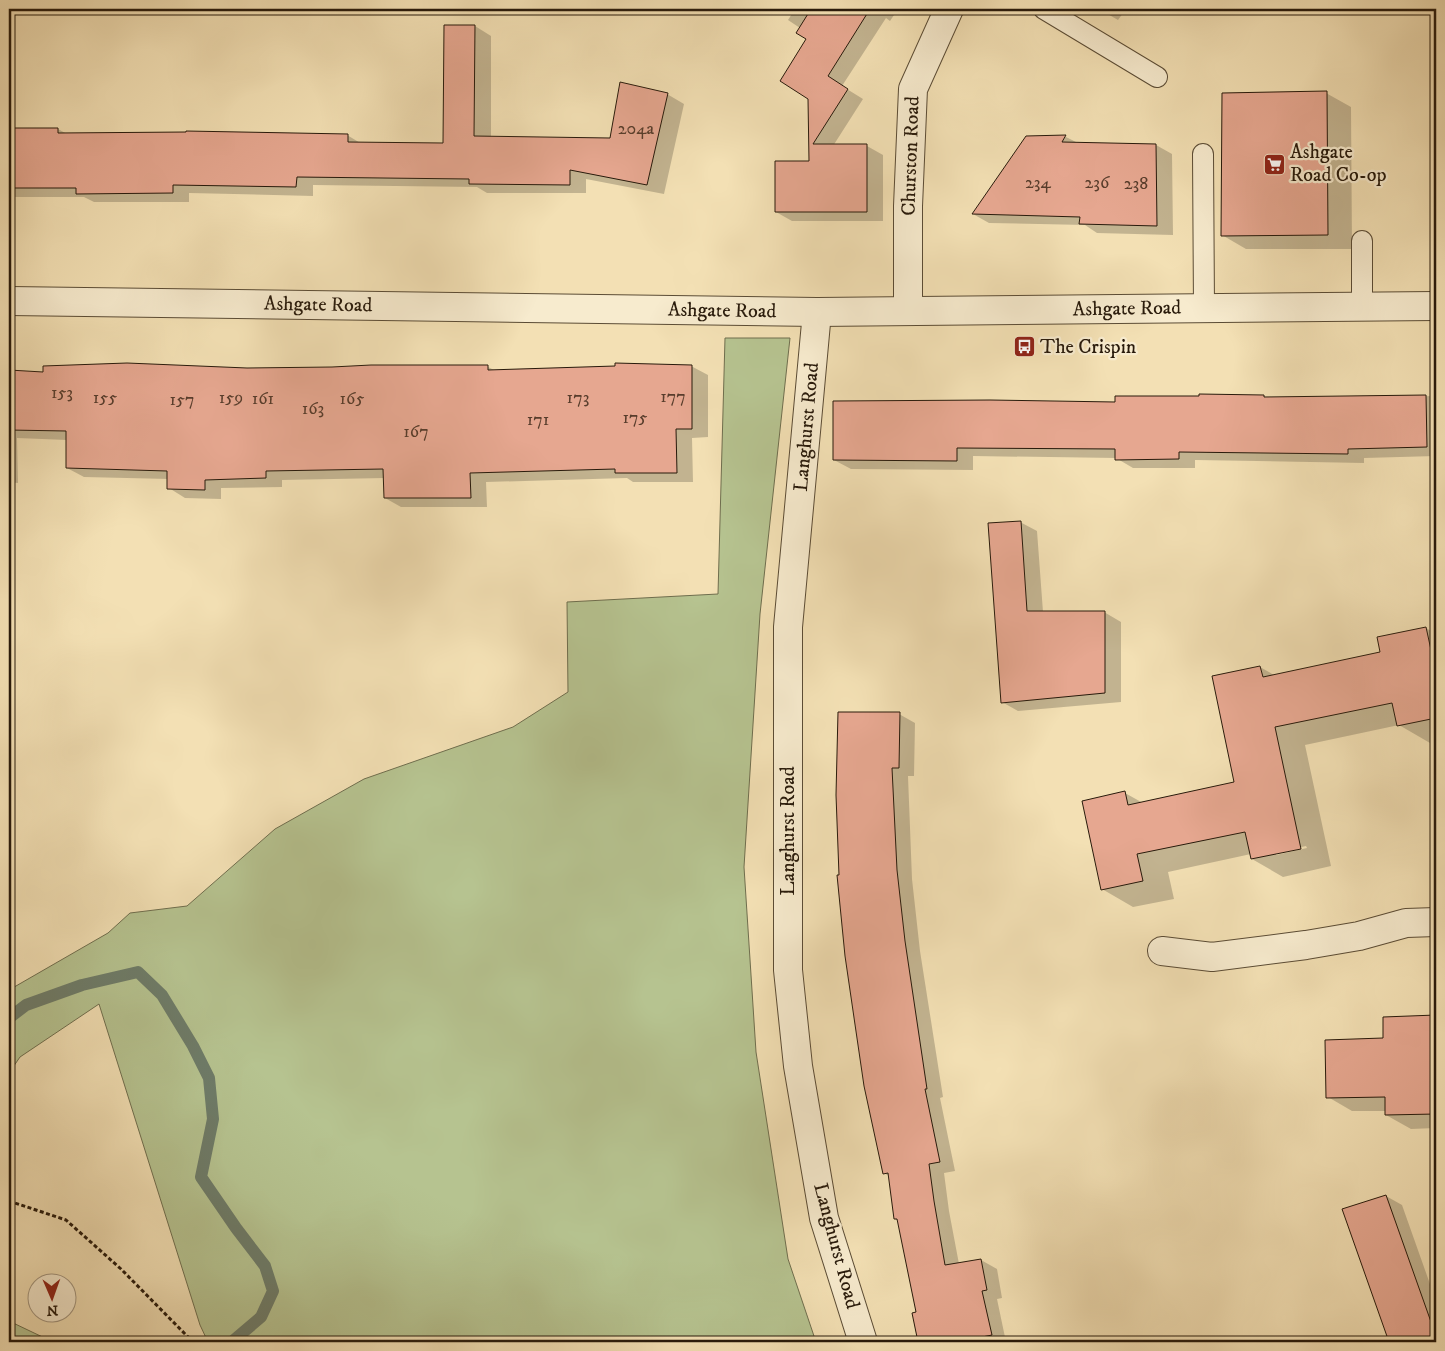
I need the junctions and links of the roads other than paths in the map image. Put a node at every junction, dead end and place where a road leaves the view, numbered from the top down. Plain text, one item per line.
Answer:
1 (949, 9) edge
2 (1044, 9) edge
3 (1157, 76) dead end
4 (1203, 154) dead end
5 (1362, 241) dead end
6 (9, 301) edge
7 (1436, 306) edge
8 (1362, 307) junction
9 (1204, 308) junction
10 (908, 311) junction
11 (817, 312) junction
12 (1436, 922) edge
13 (1162, 951) dead end
14 (863, 1342) edge

1 - 10 street, Churston Road
2 - 3 lane
4 - 9 lane
5 - 8 lane
6 - 11 street, Ashgate Road
7 - 8 street, Ashgate Road
8 - 9 street, Ashgate Road
9 - 10 street, Ashgate Road
10 - 11 street, Ashgate Road
11 - 14 street, Langhurst Road
12 - 13 street

